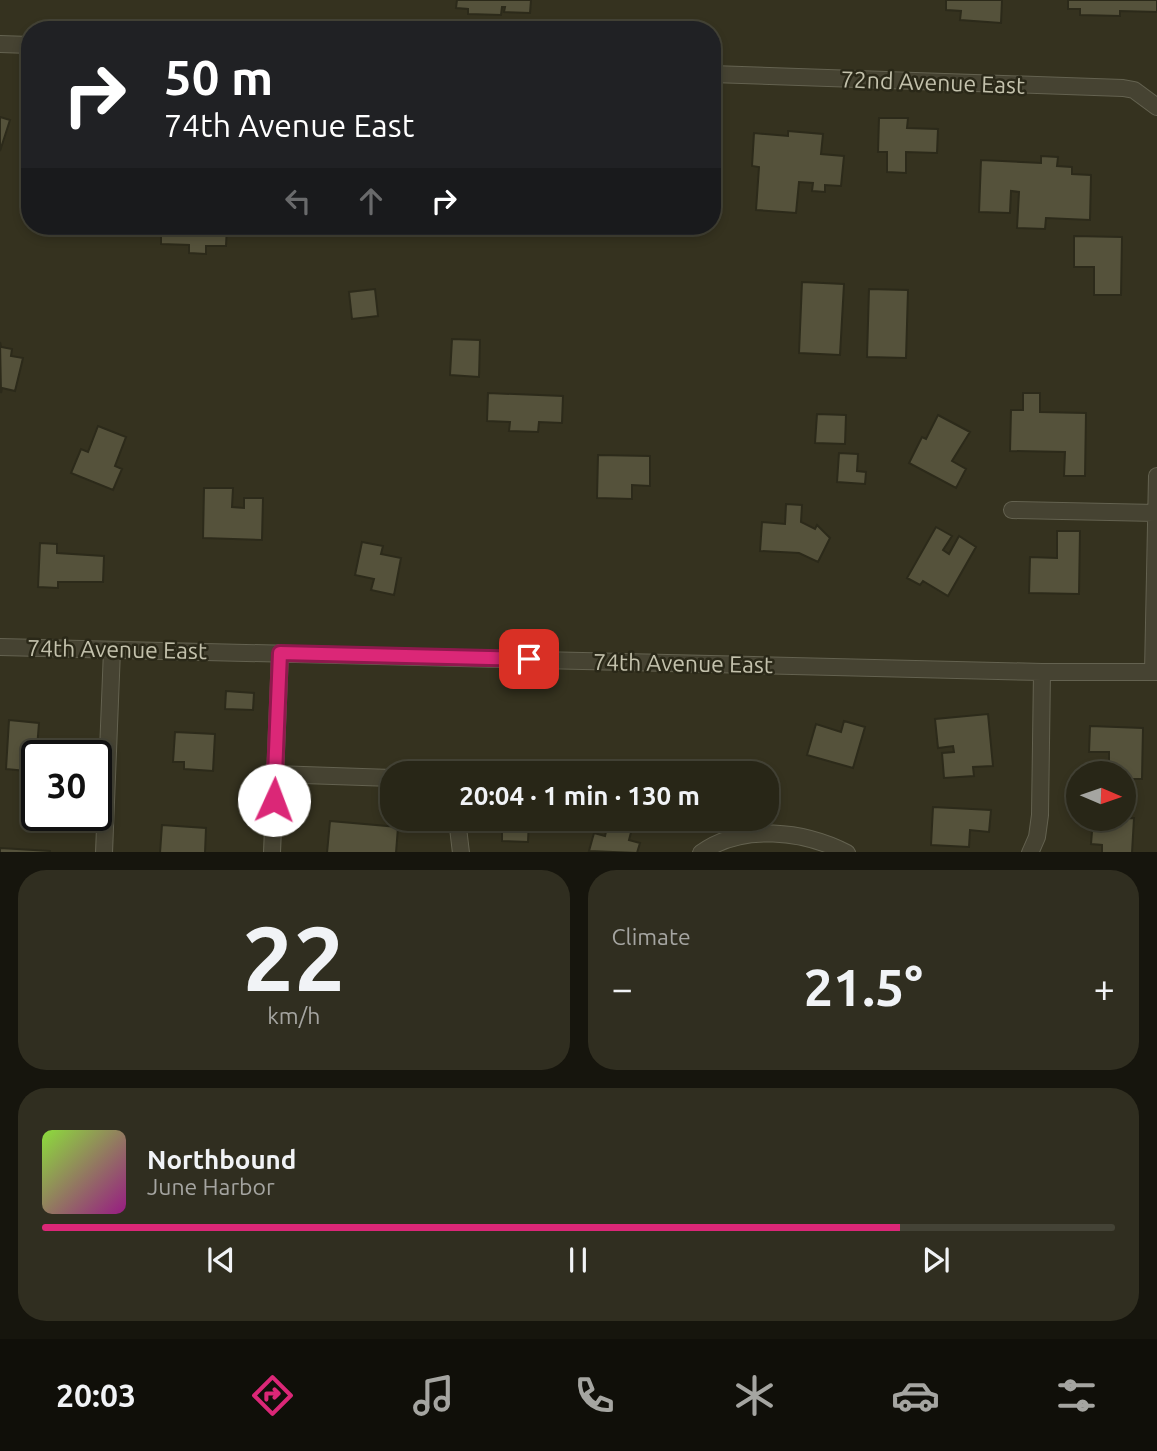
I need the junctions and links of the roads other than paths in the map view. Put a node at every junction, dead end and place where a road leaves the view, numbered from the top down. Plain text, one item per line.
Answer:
1 (0, 44) edge
2 (21, 45) edge
3 (721, 74) edge
4 (1154, 103) edge
5 (1157, 477) edge
6 (1012, 510) dead end
7 (1156, 513) edge
8 (0, 647) edge
9 (112, 650) junction
10 (280, 653) junction
11 (1042, 672) junction
12 (1155, 672) edge
13 (274, 774) junction
14 (380, 778) edge
15 (458, 831) edge
16 (104, 852) edge
17 (272, 852) edge
18 (461, 852) edge
19 (701, 852) edge
20 (847, 852) edge
21 (1030, 852) edge

1 - 2 street
3 - 4 street, 72nd Avenue East
5 - 7 street
6 - 7 street
7 - 12 street
8 - 9 street, 74th Avenue East
9 - 10 street, 74th Avenue East
9 - 16 street
10 - 11 street, 74th Avenue East
10 - 13 street
11 - 12 street, 74th Avenue East
11 - 21 street
13 - 14 street
13 - 17 street
15 - 18 street
19 - 20 street

